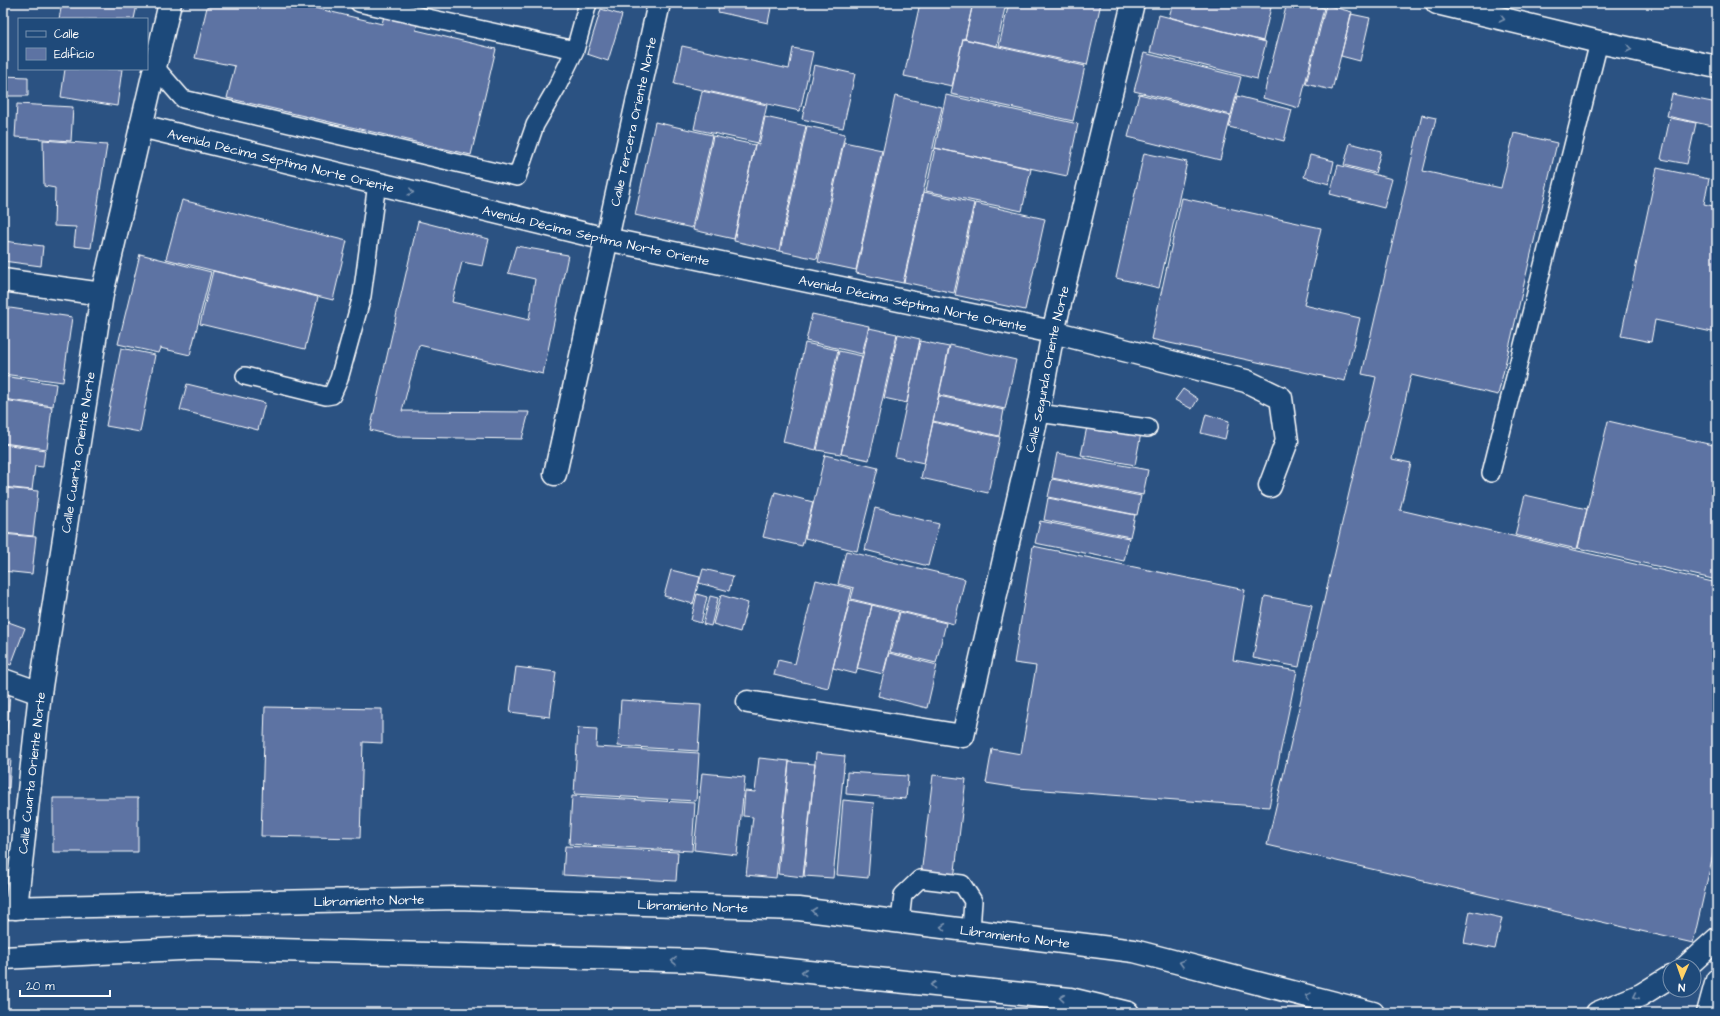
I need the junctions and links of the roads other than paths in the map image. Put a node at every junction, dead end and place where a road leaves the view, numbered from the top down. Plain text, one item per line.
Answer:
1 (170, 3) edge
2 (359, 3) edge
3 (588, 3) edge
4 (659, 3) edge
5 (1133, 3) edge
6 (1437, 3) edge
7 (1599, 42) junction
8 (575, 50) junction
9 (155, 67) junction
10 (1717, 68) edge
11 (141, 126) junction
12 (377, 183) junction
13 (606, 239) junction
14 (3, 280) edge
15 (102, 294) junction
16 (1053, 332) junction
17 (245, 376) dead end
18 (1038, 413) junction
19 (1148, 428) dead end
20 (1491, 473) dead end
21 (555, 474) dead end
22 (1270, 486) dead end
23 (3, 680) edge
24 (40, 693) junction
25 (748, 702) dead end
26 (10, 908) edge
27 (900, 922) junction
28 (971, 930) junction
29 (1717, 939) edge
30 (3, 958) edge
31 (1696, 958) edge
32 (1717, 980) edge
33 (1662, 982) edge
34 (1128, 1013) edge
35 (1373, 1013) edge
36 (1597, 1013) edge
37 (1708, 1013) edge

1 - 9 main road, Calle Cuarta Oriente Norte
2 - 8 lane
3 - 8 lane
4 - 13 main road, Calle Tercera Oriente Norte
5 - 16 main road, Calle Segunda Oriente Norte
6 -> 7 main road
7 -> 10 main road
7 - 20 lane
8 - 9 lane
9 - 11 main road, Calle Cuarta Oriente Norte
11 - 12 main road, Avenida Décima Séptima Norte Oriente
11 - 15 main road, Calle Cuarta Oriente Norte
12 -> 13 main road, Avenida Décima Séptima Norte Oriente
12 - 17 lane
13 - 16 main road, Avenida Décima Séptima Norte Oriente
13 - 21 main road, Calle Tercera Oriente Norte
14 - 15 main road
15 - 24 main road, Calle Cuarta Oriente Norte
16 - 18 main road, Calle Segunda Oriente Norte
16 - 22 main road, Avenida Décima Séptima Norte Oriente
18 - 19 lane
18 - 25 main road, Calle Segunda Oriente Norte
23 - 24 main road
24 - 26 main road, Calle Cuarta Oriente Norte
27 -> 26 main road, Libramiento Norte
28 -> 27 main road, Libramiento Norte
27 - 28 lane
35 -> 28 main road, Libramiento Norte
29 - 31 main road
34 -> 30 main road
32 - 37 main road
33 -> 36 main road

